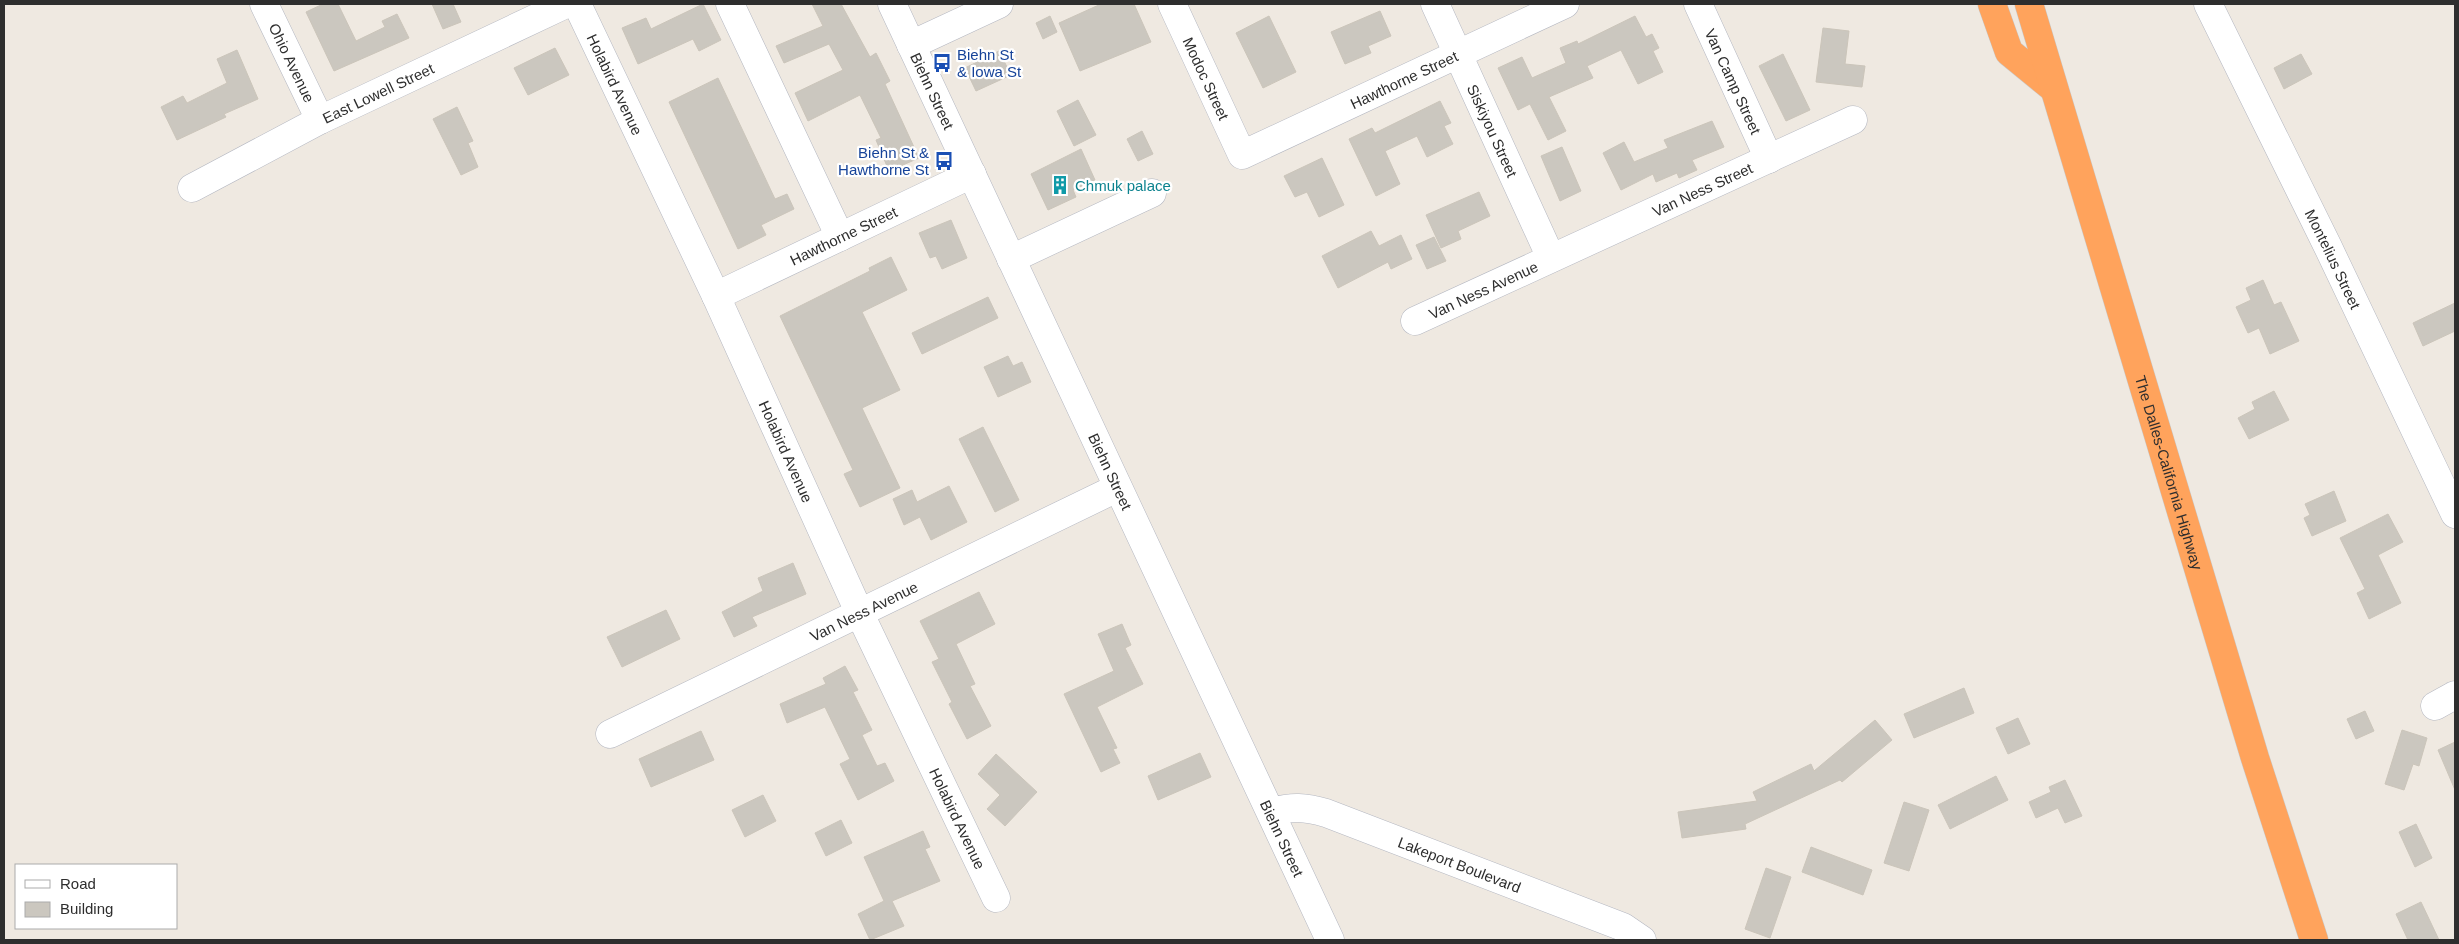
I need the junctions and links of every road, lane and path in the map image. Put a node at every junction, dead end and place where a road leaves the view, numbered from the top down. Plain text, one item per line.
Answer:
1 (264, 4) edge
2 (566, 4) edge
3 (577, 4) edge
4 (730, 4) edge
5 (892, 4) edge
6 (999, 4) edge
7 (1172, 4) edge
8 (1435, 4) edge
9 (1565, 4) edge
10 (1698, 4) edge
11 (1992, 4) edge
12 (2028, 4) edge
13 (2208, 4) edge
14 (911, 45) junction
15 (1459, 54) junction
16 (2053, 88) junction
17 (320, 120) junction
18 (1853, 120) dead end
19 (1242, 155) joint
20 (1769, 159) junction
21 (972, 174) junction
22 (192, 188) dead end
23 (1152, 193) dead end
24 (840, 237) junction
25 (1551, 258) junction
26 (1011, 259) junction
27 (716, 296) junction
28 (1415, 321) dead end
29 (1117, 488) junction
30 (2455, 514) edge
31 (859, 612) junction
32 (610, 734) dead end
33 (1271, 812) junction
34 (996, 898) dead end
35 (1330, 940) edge
36 (1642, 940) edge
37 (2314, 940) edge

1 - 17 street, Ohio Avenue
2 - 17 street, East Lowell Street
3 - 27 street, Holabird Avenue
4 - 24 street
5 - 14 street, Biehn Street
6 - 14 street
7 - 19 street, Modoc Street
8 - 15 street, Siskiyou Street
9 - 15 street, Hawthorne Street
10 - 20 street, Van Camp Street
11 - 16 highway
12 - 16 highway, The Dalles-California Highway
13 - 30 street, Montelius Street
14 - 21 street, Biehn Street
15 - 19 street, Hawthorne Street
15 - 25 street, Siskiyou Street
16 - 37 highway, The Dalles-California Highway
17 - 22 street, East Lowell Street
18 - 20 street, Van Ness Street
20 - 25 street, Van Ness Street
21 - 24 street, Hawthorne Street
21 - 26 street, Biehn Street
23 - 26 street
24 - 27 street, Hawthorne Street
25 - 28 street, Van Ness Avenue
26 - 29 street, Biehn Street
27 - 31 street, Holabird Avenue
29 - 31 street, Van Ness Avenue
29 - 33 street, Biehn Street
31 - 32 street, Van Ness Avenue
31 - 34 street, Holabird Avenue
33 - 35 street, Biehn Street
33 - 36 street, Lakeport Boulevard

